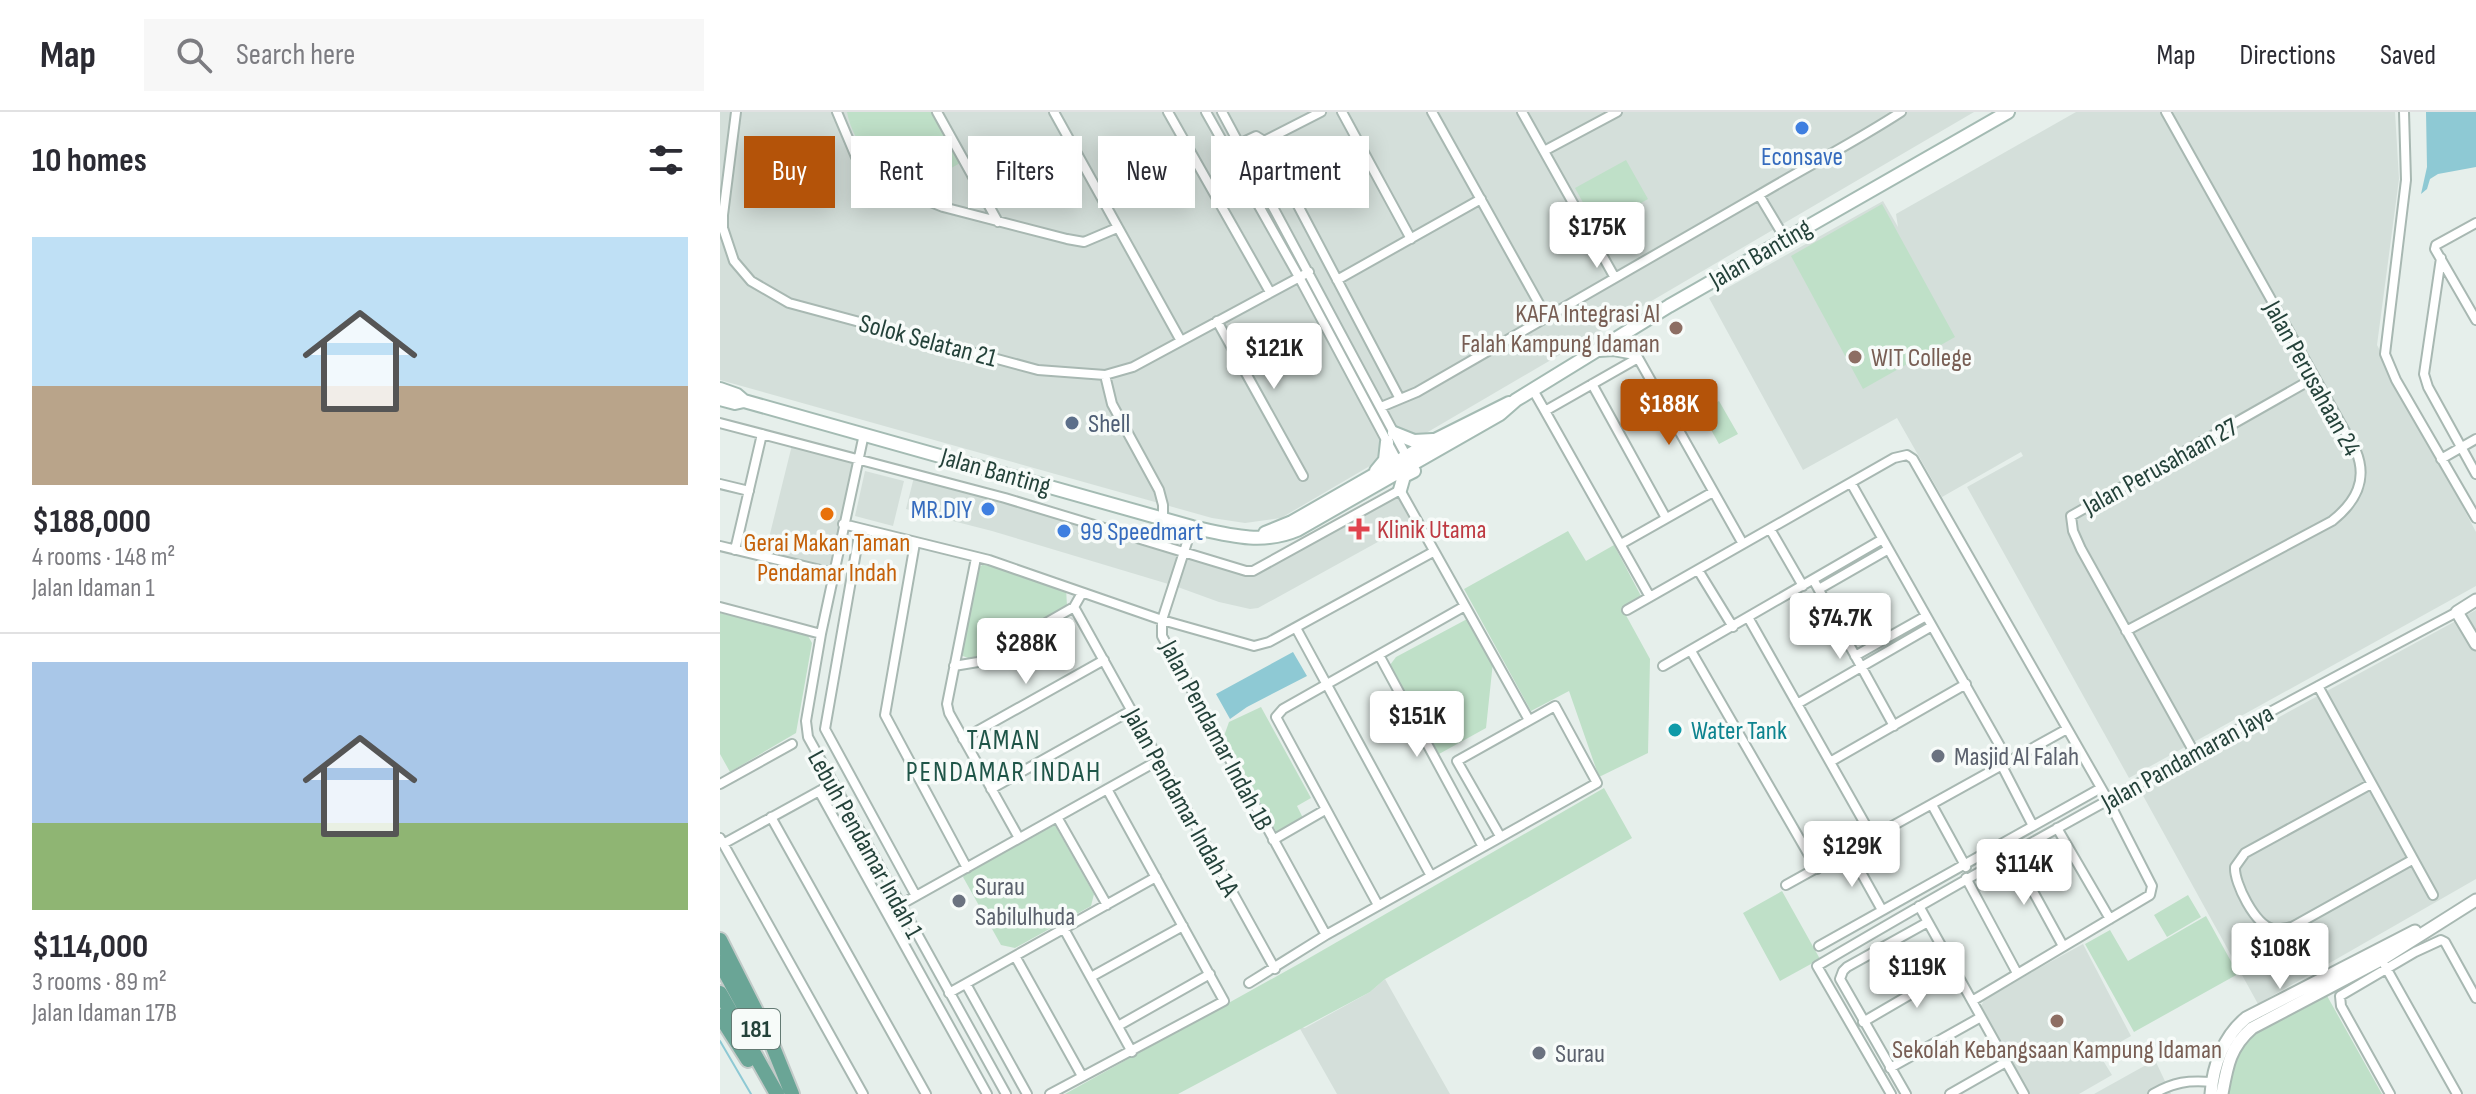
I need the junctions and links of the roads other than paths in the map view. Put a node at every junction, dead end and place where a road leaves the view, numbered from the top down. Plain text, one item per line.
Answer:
1 (736, 112) edge
2 (937, 112) edge
3 (1054, 112) edge
4 (1168, 112) edge
5 (1206, 112) edge
6 (1222, 112) edge
7 (1321, 112) edge
8 (1342, 112) edge
9 (1432, 112) edge
10 (1522, 112) edge
11 (1617, 112) edge
12 (1901, 112) edge
13 (2008, 112) edge
14 (2166, 112) edge
15 (2404, 112) edge
16 (834, 113) edge
17 (1235, 136) edge
18 (1274, 136) edge
19 (1544, 151) junction
20 (1759, 195) junction
21 (1481, 199) junction
22 (1274, 208) edge
23 (1299, 208) edge
24 (998, 222) junction
25 (2476, 223) edge
26 (1117, 228) junction
27 (1411, 239) junction
28 (1786, 240) junction
29 (2438, 255) junction
30 (1309, 272) junction
31 (1299, 277) junction
32 (1615, 278) junction
33 (1337, 280) junction
34 (1270, 292) junction
35 (1547, 318) junction
36 (2476, 320) edge
37 (1217, 321) junction
38 (1644, 322) junction
39 (1624, 333) junction
40 (1181, 341) junction
41 (1594, 351) junction
42 (1637, 355) junction
43 (1105, 375) junction
44 (2314, 378) junction
45 (1592, 384) junction
46 (720, 389) edge
47 (1533, 390) junction
48 (720, 399) edge
49 (1400, 399) junction
50 (744, 401) junction
51 (1381, 407) junction
52 (1545, 411) junction
53 (720, 423) edge
54 (762, 434) junction
55 (864, 434) junction
56 (1391, 438) junction
57 (2476, 439) edge
58 (1438, 444) junction
59 (2461, 448) junction
60 (857, 458) junction
61 (2441, 459) junction
62 (1404, 464) junction
63 (2476, 474) edge
64 (1303, 476) dead end
65 (1368, 479) junction
66 (1851, 483) junction
67 (720, 484) edge
68 (1400, 490) junction
69 (749, 491) junction
70 (1713, 492) junction
71 (1163, 518) junction
72 (1666, 518) junction
73 (2476, 518) edge
74 (843, 524) junction
75 (1192, 527) junction
76 (860, 529) junction
77 (1770, 529) junction
78 (1249, 537) junction
79 (1881, 540) junction
80 (915, 543) junction
81 (1621, 544) junction
82 (1743, 544) junction
83 (720, 546) edge
84 (735, 550) junction
85 (1887, 550) junction
86 (1433, 552) junction
87 (1183, 553) junction
88 (976, 558) junction
89 (1698, 570) junction
90 (833, 573) junction
91 (1817, 585) junction
92 (1803, 586) junction
93 (1082, 593) junction
94 (1650, 597) junction
95 (2476, 600) edge
96 (1465, 606) junction
97 (720, 607) edge
98 (1074, 607) junction
99 (1627, 610) dead end
100 (2457, 612) junction
101 (1926, 616) junction
102 (1749, 619) junction
103 (1162, 620) junction
104 (1932, 626) junction
105 (1733, 627) junction
106 (1296, 628) junction
107 (2126, 631) junction
108 (821, 634) junction
109 (2476, 644) edge
110 (1691, 651) junction
111 (1379, 655) junction
112 (1855, 656) junction
113 (1104, 660) junction
114 (954, 666) junction
115 (1663, 666) dead end
116 (1861, 667) junction
117 (1327, 684) junction
118 (1966, 684) junction
119 (2318, 686) junction
120 (1797, 704) junction
121 (1132, 710) junction
122 (1529, 720) junction
123 (1894, 726) junction
124 (2067, 729) junction
125 (963, 739) junction
126 (792, 744) dead end
127 (2194, 752) junction
128 (1159, 760) junction
129 (1830, 762) junction
130 (2006, 764) junction
131 (720, 784) edge
132 (832, 784) junction
133 (2371, 784) junction
134 (2101, 788) junction
135 (991, 789) junction
136 (1107, 789) junction
137 (819, 791) junction
138 (2108, 800) junction
139 (1932, 805) junction
140 (1325, 810) junction
141 (771, 817) junction
142 (1057, 817) junction
143 (2033, 826) junction
144 (2057, 828) junction
145 (1500, 836) junction
146 (1019, 838) junction
147 (1873, 838) junction
148 (1273, 840) junction
149 (722, 841) edge
150 (1483, 847) junction
151 (1849, 851) junction
152 (2012, 853) junction
153 (2412, 860) junction
154 (1964, 863) junction
155 (967, 868) junction
156 (1817, 869) junction
157 (1431, 876) junction
158 (1156, 877) junction
159 (1968, 877) junction
160 (1786, 885) dead end
161 (2433, 895) dead end
162 (916, 896) junction
163 (2476, 900) edge
164 (900, 905) junction
165 (1107, 905) junction
166 (1378, 905) junction
167 (1919, 906) junction
168 (1882, 910) junction
169 (2110, 919) junction
170 (2442, 920) junction
171 (1928, 922) junction
172 (1183, 926) junction
173 (1064, 929) junction
174 (1326, 935) junction
175 (2397, 939) junction
176 (720, 940) edge
177 (1819, 946) dead end
178 (2063, 946) junction
179 (1015, 956) junction
180 (720, 963) edge
181 (2384, 964) junction
182 (2344, 967) junction
183 (1275, 969) junction
184 (1954, 969) junction
185 (2017, 973) junction
186 (1210, 974) junction
187 (1091, 977) junction
188 (1249, 983) dead end
189 (966, 984) junction
190 (720, 993) edge
191 (949, 993) junction
192 (2476, 998) edge
193 (1972, 1001) junction
194 (720, 1016) edge
195 (1981, 1017) junction
196 (1863, 1022) junction
197 (1118, 1026) junction
198 (1132, 1052) junction
199 (2006, 1062) junction
200 (1890, 1068) junction
201 (1082, 1076) junction
202 (2171, 1090) edge
203 (2215, 1091) edge
204 (1002, 1093) edge
205 (777, 1094) edge
206 (792, 1094) edge
207 (863, 1094) edge
208 (926, 1094) edge
209 (987, 1094) edge
210 (1027, 1094) edge
211 (1050, 1094) edge
212 (1891, 1094) edge
213 (1906, 1094) edge
214 (1950, 1094) edge
215 (2024, 1094) edge
216 (2153, 1094) edge
217 (2390, 1094) edge
218 (2457, 1094) edge

1 - 43 street, Solok Selatan 21
2 - 24 street
3 - 26 street
4 - 34 street
5 - 31 street
6 - 17 street
7 - 18 street
8 - 27 street
9 - 21 street
10 - 19 street
11 - 19 street
12 - 20 street
13 - 28 main road, Jalan Banting
14 - 44 street, Jalan Perusahaan 24
15 - 61 street
16 - 24 street
19 - 32 street
20 - 28 street
20 - 32 street
21 - 27 street
21 - 35 street
22 - 30 street
23 - 33 street
24 - 26 street
25 - 29 street
26 - 40 street
27 - 33 street
28 - 38 main road, Jalan Banting
29 - 36 street
29 - 59 street
30 - 31 street, Solok Selatan 21
30 - 51 street
31 - 34 street, Solok Selatan 21
31 - 56 street
32 - 35 street
33 - 49 street
34 - 37 street, Solok Selatan 21
35 - 49 street
37 - 40 street, Solok Selatan 21
37 - 64 street
38 - 39 main road, Jalan Banting
38 - 42 main road
39 - 41 main road, Jalan Banting
39 - 42 street
40 - 43 street, Solok Selatan 21
41 - 42 main road
41 - 47 main road, Jalan Banting
42 - 45 street
42 - 70 street
43 - 71 street
44 - 107 street, Jalan Perusahaan 24
44 - 107 street, Jalan Perusahaan 27
45 - 52 street
45 - 72 street
46 - 50 main road, Jalan Banting
47 - 52 street
47 - 58 main road, Jalan Banting
48 - 50 main road, Jalan Banting
49 - 51 street
50 - 55 main road, Jalan Banting
51 - 56 street
52 - 81 street
53 - 54 street
54 - 60 street
54 - 69 street
55 - 60 street, Lebuh Pendamar Indah 1
55 - 71 main road, Jalan Banting
56 - 58 main road
56 - 62 street
56 - 65 main road
57 - 59 street
58 - 62 main road, Jalan Banting
58 - 68 main road
59 - 61 street
59 - 63 street
60 - 74 street, Lebuh Pendamar Indah 1
60 - 87 street
61 - 73 street
62 - 65 main road, Jalan Banting
62 - 78 main road, Jalan Banting
65 - 78 main road, Jalan Banting
66 - 77 street
66 - 79 street
66 - 124 street
67 - 69 street
68 - 86 street
68 - 87 street
69 - 84 street
70 - 72 street
70 - 82 street
71 - 75 main road, Jalan Banting
72 - 81 street
74 - 76 street
74 - 90 street, Lebuh Pendamar Indah 1
75 - 78 main road, Jalan Banting
75 - 87 street, Jalan Pendamar Indah 1B
76 - 80 street
76 - 162 street
77 - 82 street
77 - 92 street
79 - 85 street
79 - 91 street
80 - 88 street
80 - 155 street
81 - 94 street
82 - 89 street
83 - 84 street
84 - 90 street
85 - 91 street
85 - 101 street
86 - 96 street
86 - 106 street
87 - 103 street, Jalan Pendamar Indah 1B
88 - 93 street
88 - 114 street
89 - 94 street
89 - 105 street
90 - 108 street, Lebuh Pendamar Indah 1
91 - 92 street
91 - 112 street
92 - 102 street
93 - 98 street
93 - 103 street
94 - 99 street
95 - 100 street, Jalan Pandamaran Jaya
96 - 111 street
96 - 122 street
97 - 108 street
98 - 113 street, Jalan Pendamar Indah 1A
98 - 114 street
100 - 109 street
100 - 119 street, Jalan Pandamaran Jaya
101 - 104 street
101 - 112 street
102 - 105 street
102 - 120 street
103 - 106 street
103 - 148 street, Jalan Pendamar Indah 1B
104 - 116 street
104 - 118 street
105 - 110 street
106 - 117 street
107 - 127 street, Jalan Perusahaan 27
108 - 132 street, Lebuh Pendamar Indah 1
110 - 115 street
110 - 156 street
111 - 117 street
111 - 150 street
112 - 116 street
113 - 121 street, Jalan Pendamar Indah 1A
113 - 125 street
114 - 125 street
116 - 120 street
116 - 123 street
117 - 140 street
117 - 157 street
118 - 123 street
118 - 130 street
119 - 127 street, Jalan Pandamaran Jaya
119 - 133 street
120 - 129 street
121 - 128 street, Jalan Pendamar Indah 1A
121 - 135 street
122 - 145 street
122 - 145 street
123 - 129 street
124 - 130 street
124 - 134 street
125 - 135 street
126 - 131 street
127 - 138 street, Jalan Pandamaran Jaya
128 - 136 street
128 - 183 street, Jalan Pendamar Indah 1A
129 - 147 street
130 - 139 street
130 - 143 street
132 - 137 street
132 - 164 street, Lebuh Pendamar Indah 1
133 - 153 street
133 - 153 street
134 - 138 street
134 - 143 street, Jalan Pandamaran Jaya
135 - 146 street
136 - 142 street
136 - 158 street
137 - 141 street
137 - 209 street
138 - 144 street, Jalan Pandamaran Jaya
138 - 169 street
139 - 147 street
139 - 154 street
140 - 148 street
140 - 166 street
141 - 149 street
141 - 208 street
142 - 146 street
142 - 165 street
143 - 154 street, Jalan Pandamaran Jaya
144 - 152 street, Jalan Pandamaran Jaya
144 - 169 street
145 - 150 street
146 - 155 street
147 - 151 street
148 - 174 street, Jalan Pendamar Indah 1B
149 - 207 street
150 - 157 street
151 - 156 street
151 - 168 street
152 - 159 street, Jalan Pandamaran Jaya
152 - 178 street
153 - 161 street
154 - 159 street
154 - 168 street, Jalan Pandamaran Jaya
155 - 162 street
156 - 160 street
157 - 166 street
158 - 165 street
158 - 172 street
159 - 167 street, Jalan Pandamaran Jaya
159 - 185 street
162 - 164 street
163 - 170 street
164 - 191 street, Lebuh Pendamar Indah 1
165 - 173 street
166 - 174 street
167 - 171 street
167 - 212 street, Jalan Pandamaran Jaya
168 - 177 street, Jalan Pandamaran Jaya
169 - 178 street
170 - 175 street
170 - 181 street
171 - 184 street
171 - 196 street
172 - 186 street
172 - 187 street
173 - 179 street
173 - 187 street
174 - 183 street
175 - 181 street
175 - 182 street
176 - 206 main road
178 - 185 street
179 - 189 street
179 - 201 street
180 - 206 main road, 181
181 - 182 street
181 - 192 street
181 - 203 street
181 - 217 street
181 - 218 street
182 - 203 street
183 - 188 street
184 - 193 street
184 - 196 street
185 - 193 street
186 - 197 street
186 - 198 street
187 - 197 street
189 - 191 street
189 - 210 street
190 - 205 main road, 181
191 - 204 street, Lebuh Pendamar Indah 1
193 - 195 street
194 - 205 main road
195 - 199 street
195 - 200 street
196 - 200 street
197 - 198 street
198 - 201 street
199 - 214 street
199 - 215 street
200 - 213 street
201 - 211 street
202 - 203 street
202 - 216 street

